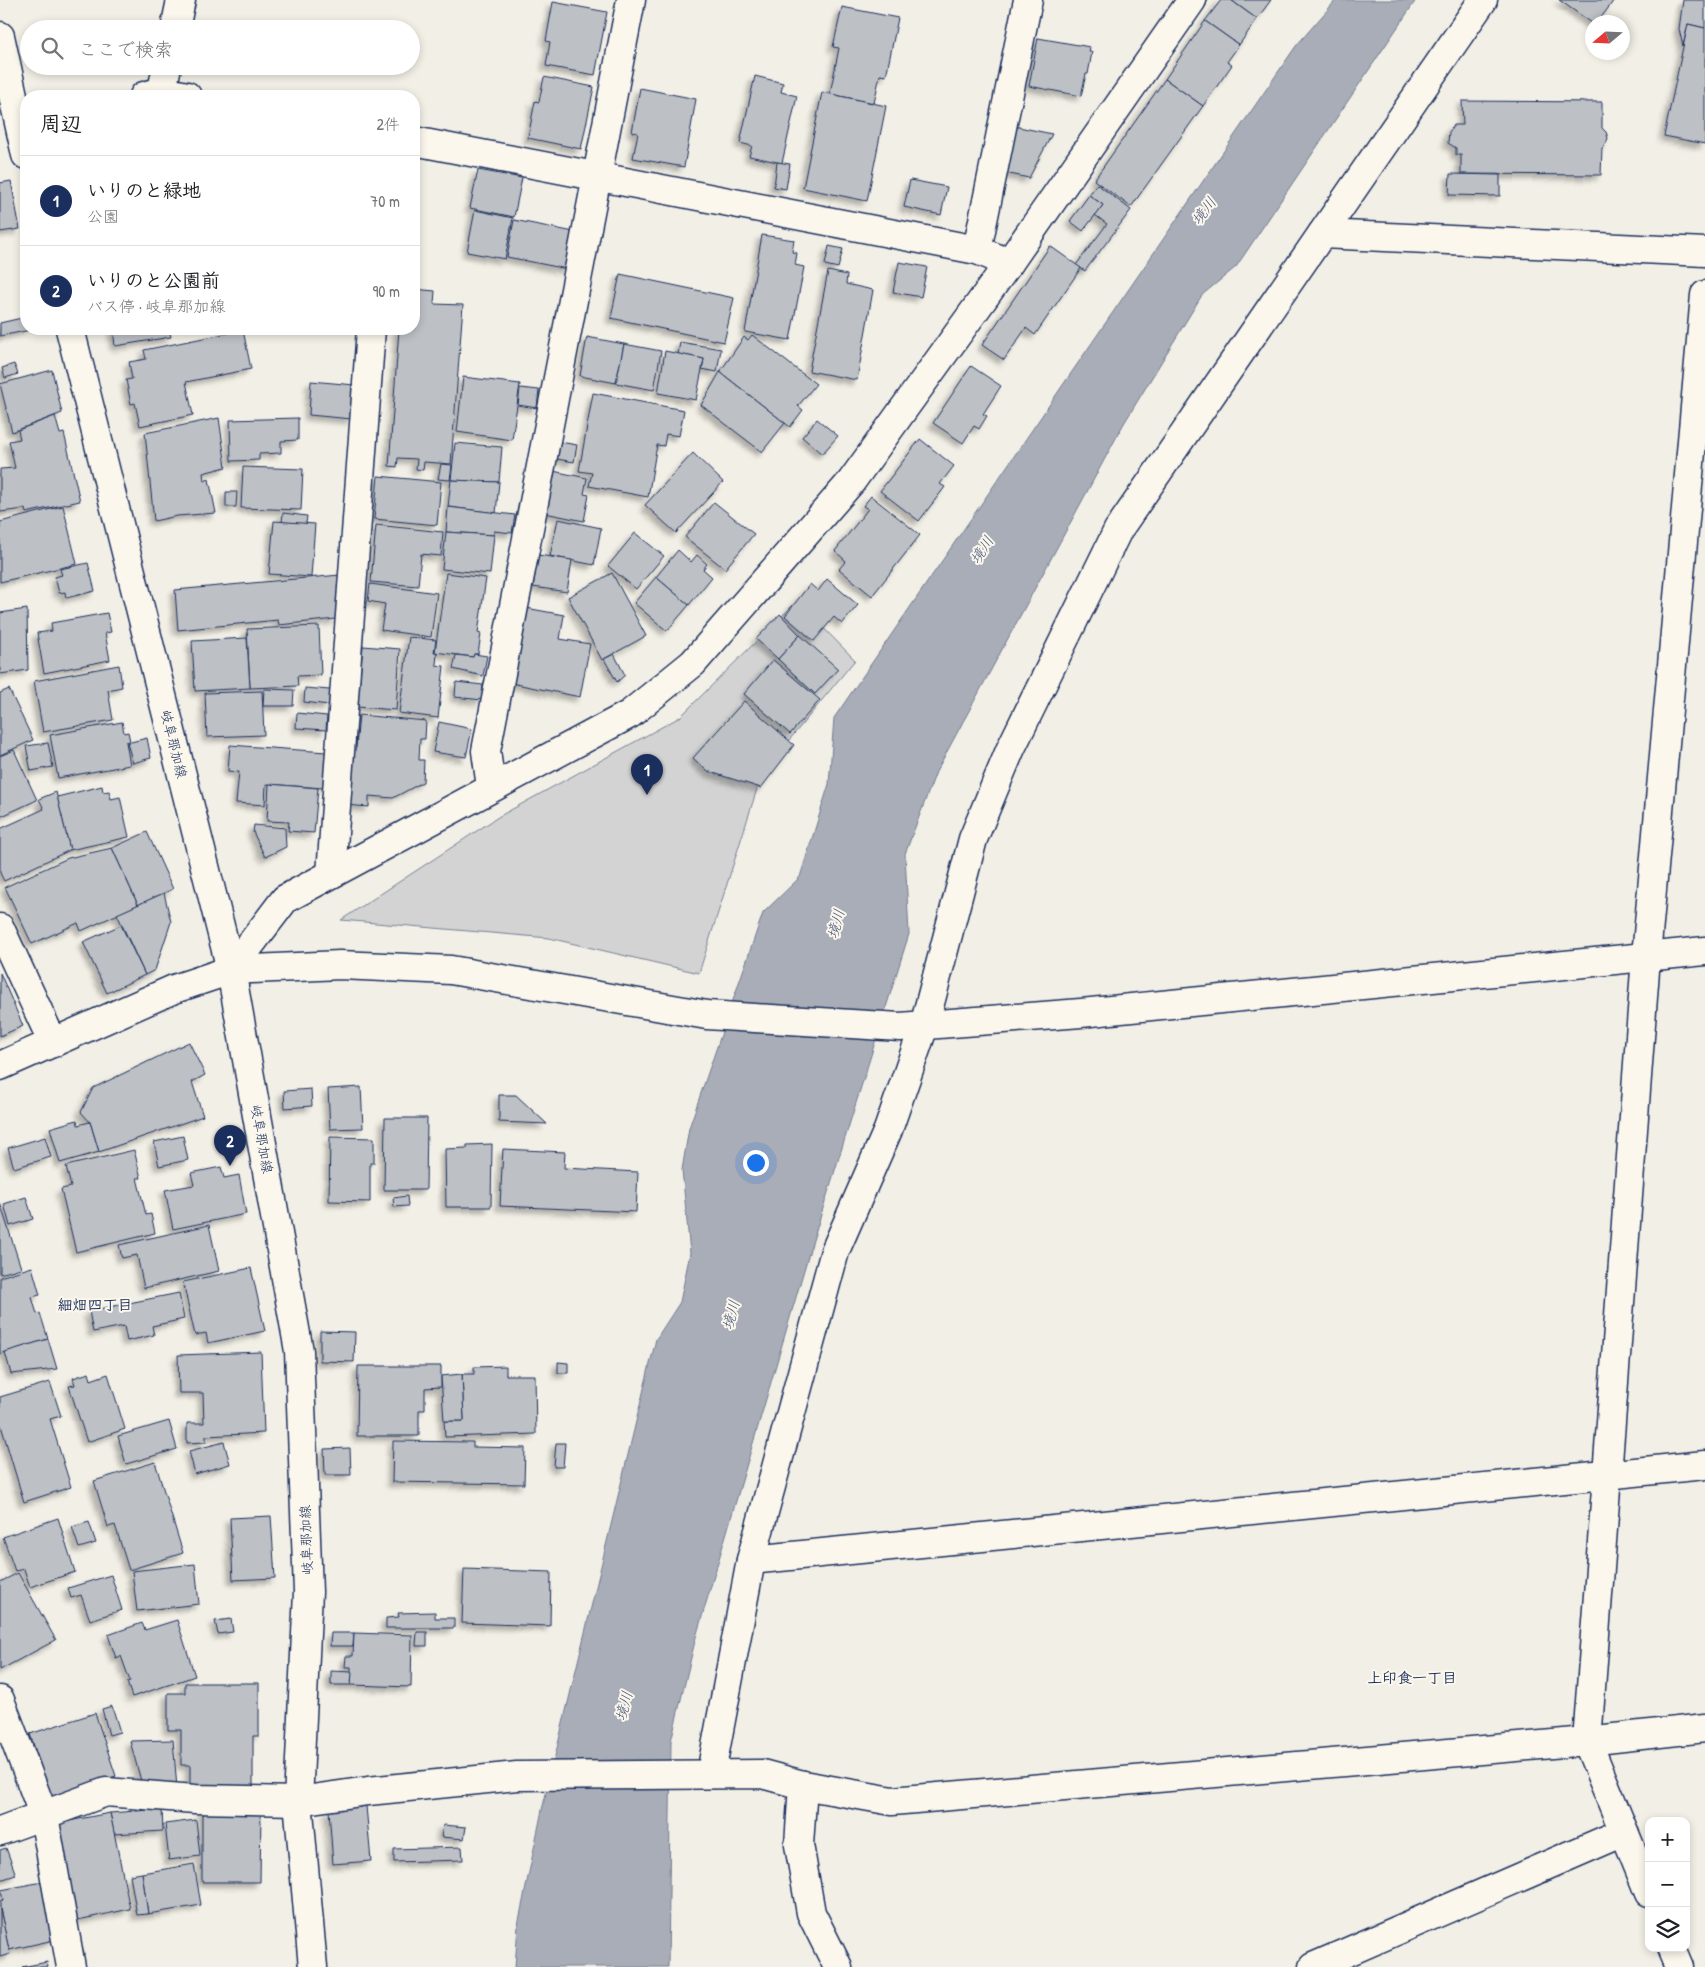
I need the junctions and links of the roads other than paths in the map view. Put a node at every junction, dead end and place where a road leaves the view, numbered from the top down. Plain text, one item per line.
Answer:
1 (180, 0) edge
2 (631, 0) edge
3 (1028, 0) edge
4 (1192, 0) edge
5 (1483, 0) edge
6 (177, 20) edge
7 (0, 36) edge
8 (20, 116) edge
9 (420, 142) edge
10 (596, 177) junction
11 (1322, 234) junction
12 (976, 250) junction
13 (1705, 252) edge
14 (1009, 263) junction
15 (1705, 295) edge
16 (72, 335) edge
17 (371, 335) edge
18 (491, 787) junction
19 (331, 874) junction
20 (0, 928) edge
21 (1705, 951) edge
22 (1646, 957) junction
23 (231, 970) junction
24 (912, 1027) junction
25 (53, 1043) junction
26 (0, 1066) edge
27 (1705, 1465) edge
28 (1607, 1474) junction
29 (752, 1560) junction
30 (0, 1700) edge
31 (1705, 1728) edge
32 (1587, 1741) junction
33 (701, 1773) junction
34 (803, 1785) junction
35 (298, 1801) junction
36 (44, 1816) junction
37 (0, 1831) edge
38 (1624, 1832) junction
39 (1645, 1883) edge
40 (1673, 1952) edge
41 (71, 1967) edge
42 (313, 1967) edge
43 (838, 1967) edge
44 (1314, 1967) edge
45 (1679, 1967) edge

1 - 6 street
2 - 10 street
3 - 12 street
4 - 14 street
5 - 11 street
7 - 8 street
9 - 10 street
10 - 12 street
10 - 18 street
11 - 13 street
11 - 24 street
12 - 14 street
14 - 18 street
15 - 22 street
16 - 23 street, 岐阜那加線
17 - 19 street
18 - 19 street
19 - 23 street
20 - 25 street
21 - 22 street
22 - 24 street
22 - 28 street
23 - 24 street
23 - 25 street
23 - 35 street, 岐阜那加線
24 - 29 street
25 - 26 street
27 - 28 street
28 - 29 street
28 - 32 street
29 - 33 street
30 - 36 street
31 - 32 street
32 - 34 street
32 - 38 street
33 - 34 street
33 - 35 street
34 - 43 street
35 - 36 street
35 - 42 street, 岐阜那加線
36 - 37 street
36 - 41 street
38 - 39 street
38 - 44 street
40 - 45 street

